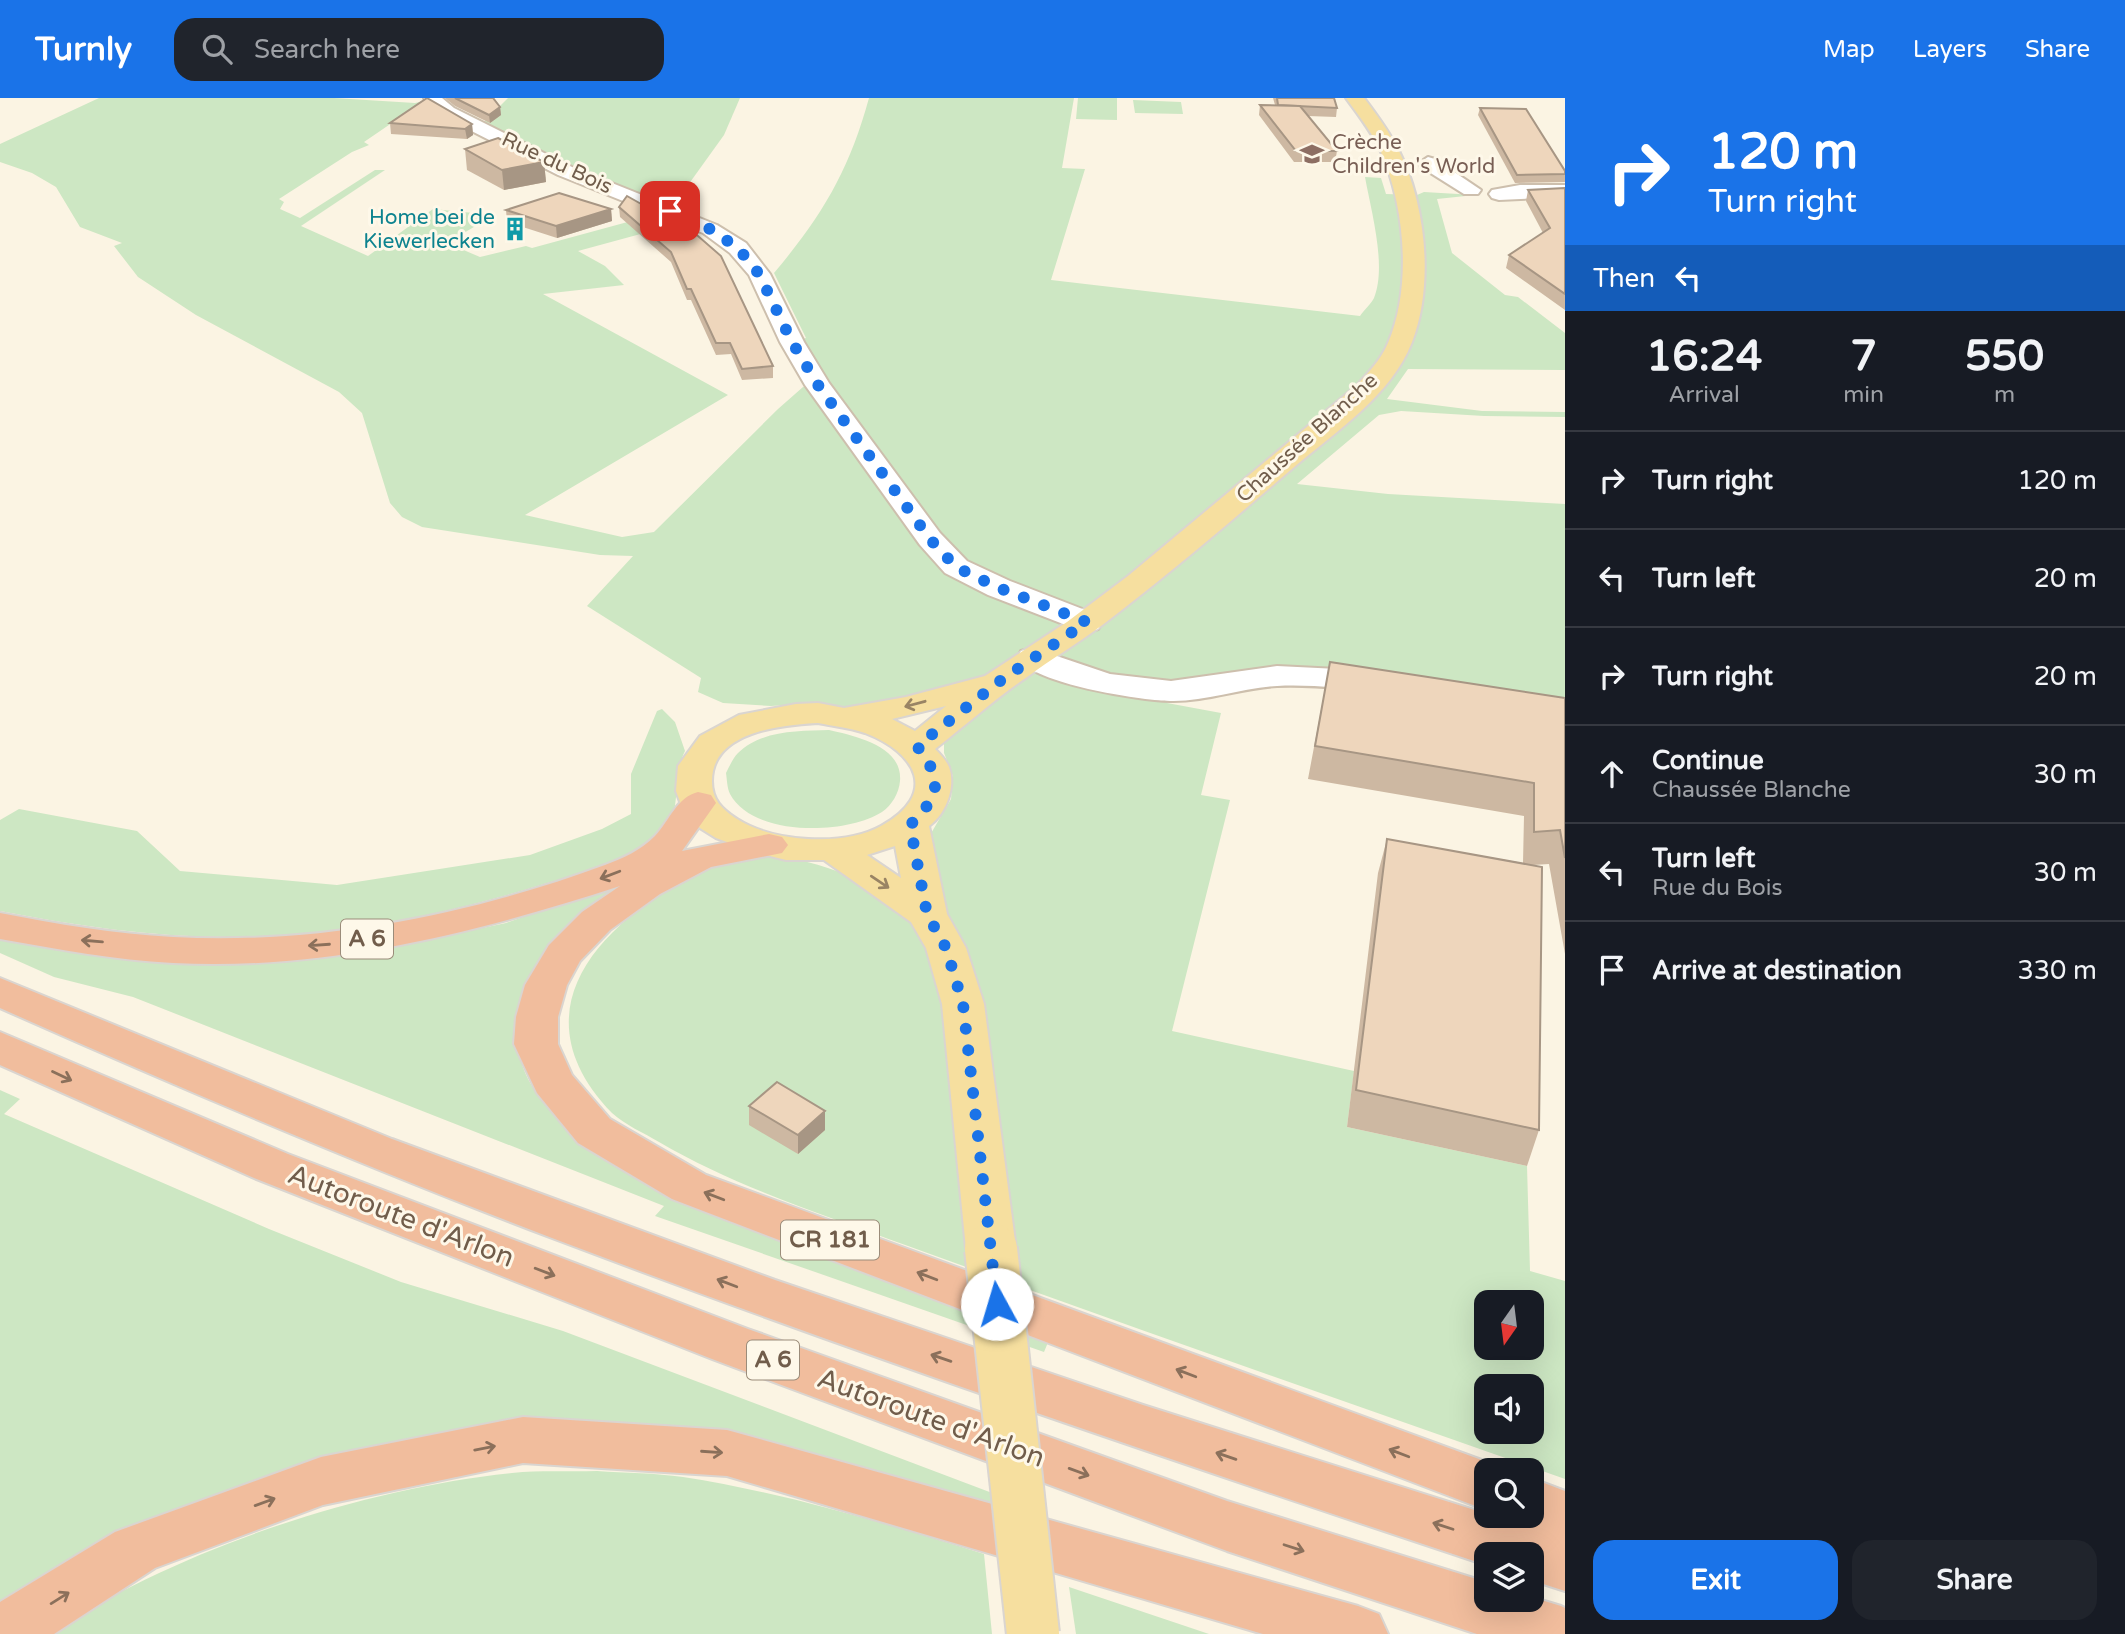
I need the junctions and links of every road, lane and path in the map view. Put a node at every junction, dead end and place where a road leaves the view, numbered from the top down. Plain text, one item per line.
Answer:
1 (433, 98) edge
2 (1355, 98) edge
3 (1428, 163) dead end
4 (1472, 190) dead end
5 (1565, 191) edge
6 (1499, 194) dead end
7 (1087, 622) junction
8 (1033, 658) junction
9 (1004, 678) junction
10 (1414, 685) edge
11 (849, 716) junction
12 (917, 746) junction
13 (698, 803) junction
14 (910, 825) junction
15 (769, 845) junction
16 (834, 850) junction
17 (927, 914) junction
18 (0, 926) edge
19 (0, 992) edge
20 (0, 1047) edge
21 (1474, 1481) edge
22 (1544, 1508) edge
23 (1565, 1516) edge
24 (1494, 1542) edge
25 (1544, 1558) edge
26 (1565, 1565) edge
27 (2, 1634) edge
28 (1033, 1634) edge
29 (1358, 1634) edge
30 (1561, 1634) edge

1 - 7 street, Rue du Bois
2 - 7 main road, Chaussée Blanche
3 - 4 street
5 - 6 street
7 - 8 main road, Chaussée Blanche
8 - 9 main road, Chaussée Blanche
8 - 10 street
9 -> 11 main road
9 - 12 main road
11 - 12 main road
11 - 13 main road
12 - 14 main road
13 - 15 main road
13 -> 18 highway, A 6
14 - 16 main road
14 - 17 main road
15 - 16 main road
21 -> 15 highway, CR 181
16 -> 17 main road
17 - 28 main road, bridge
24 -> 19 highway, Autoroute d'Arlon / A 6
20 -> 30 highway, Autoroute d'Arlon / A 6
22 - 23 highway
25 - 26 highway, Autoroute d'Arlon / A 6
27 -> 29 highway

